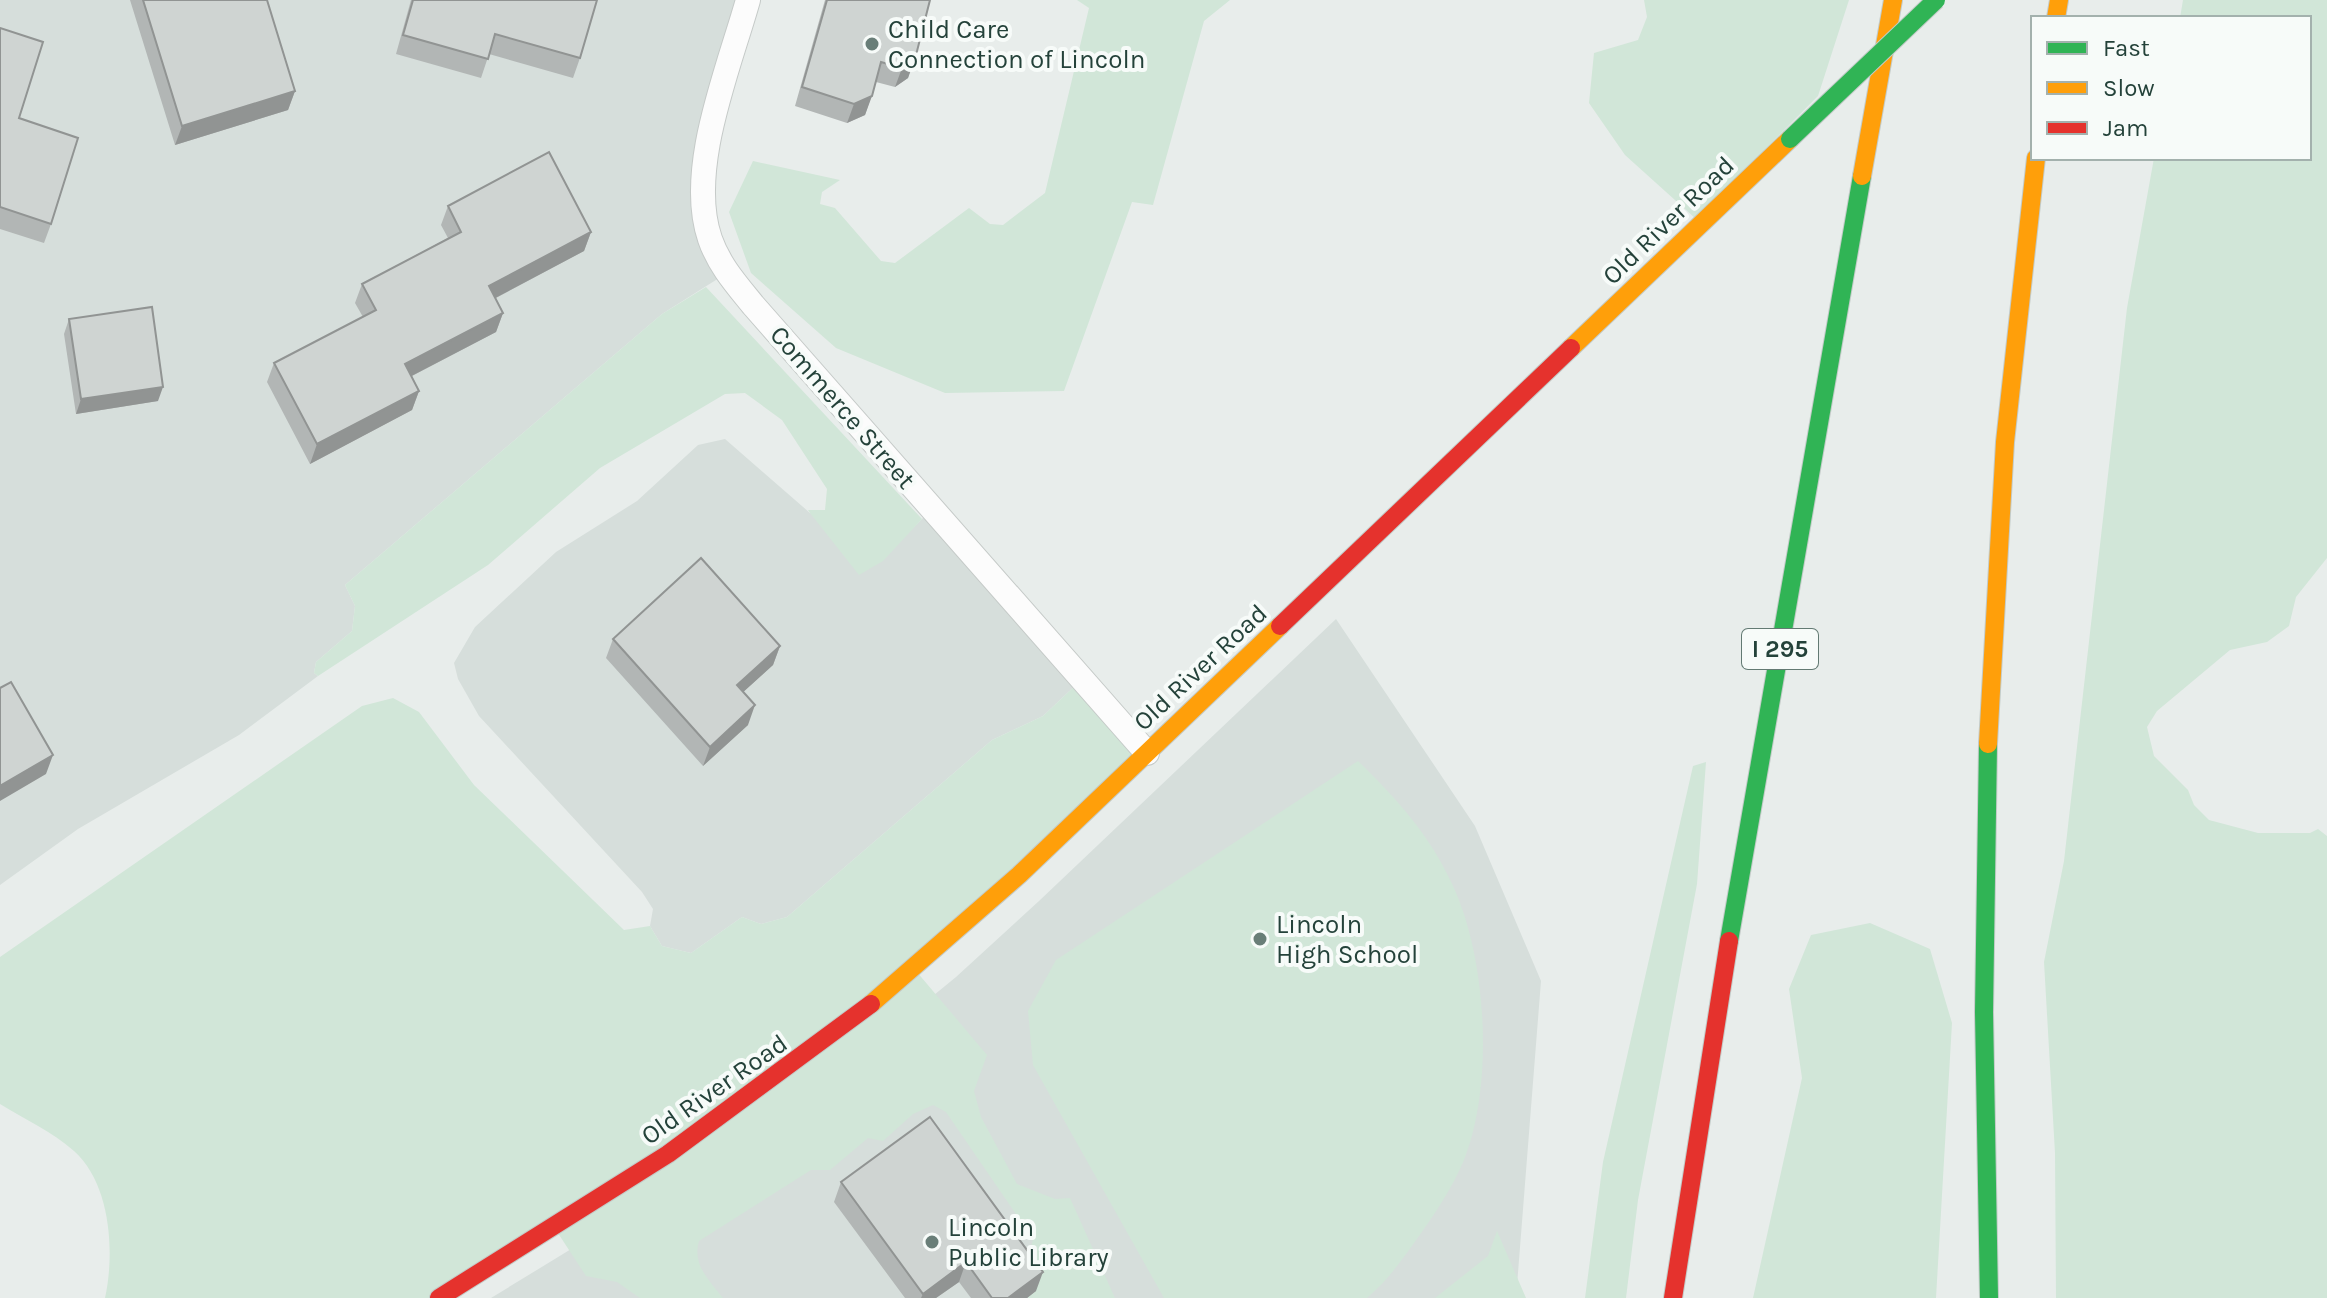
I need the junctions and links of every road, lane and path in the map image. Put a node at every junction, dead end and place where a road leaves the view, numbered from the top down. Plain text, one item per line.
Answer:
1 (748, 0) edge
2 (1893, 0) edge
3 (1936, 0) edge
4 (2036, 160) edge
5 (1147, 753) junction
6 (439, 1298) edge
7 (1673, 1298) edge
8 (1989, 1298) edge

1 - 5 street, Commerce Street
2 - 7 main road, I 295
3 - 5 main road, Old River Road, bridge
4 - 8 main road
5 - 6 main road, Old River Road

